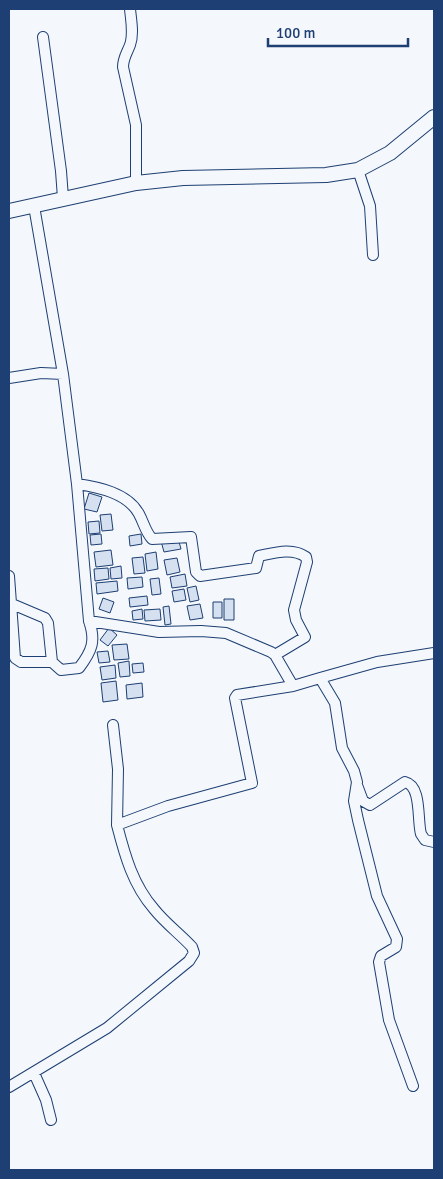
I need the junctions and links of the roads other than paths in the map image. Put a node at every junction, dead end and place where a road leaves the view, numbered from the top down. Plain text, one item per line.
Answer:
1 (130, 9) edge
2 (43, 37) dead end
3 (434, 117) edge
4 (358, 170) junction
5 (136, 183) junction
6 (63, 198) junction
7 (34, 206) junction
8 (9, 211) edge
9 (373, 255) dead end
10 (63, 374) junction
11 (9, 378) edge
12 (77, 484) junction
13 (9, 576) edge
14 (12, 604) junction
15 (89, 621) junction
16 (434, 653) edge
17 (275, 655) junction
18 (52, 662) junction
19 (320, 678) junction
20 (292, 686) junction
21 (113, 725) dead end
22 (356, 782) junction
23 (118, 825) junction
24 (434, 842) edge
25 (34, 1073) junction
26 (413, 1086) dead end
27 (9, 1087) edge
28 (51, 1120) dead end

1 - 5 street
2 - 6 street
3 - 4 main road
4 - 5 main road
4 - 9 street
5 - 6 main road
6 - 7 main road
7 - 8 main road
7 - 10 street
10 - 11 street
10 - 12 street
12 - 15 street
12 - 17 street
13 - 14 street
14 - 18 street
14 - 18 street
15 - 17 street
15 - 18 street
16 - 19 street
17 - 20 street
19 - 20 street
19 - 22 street
20 - 23 street
21 - 23 street
22 - 24 street
22 - 26 street
23 - 25 street
25 - 27 street
25 - 28 street

